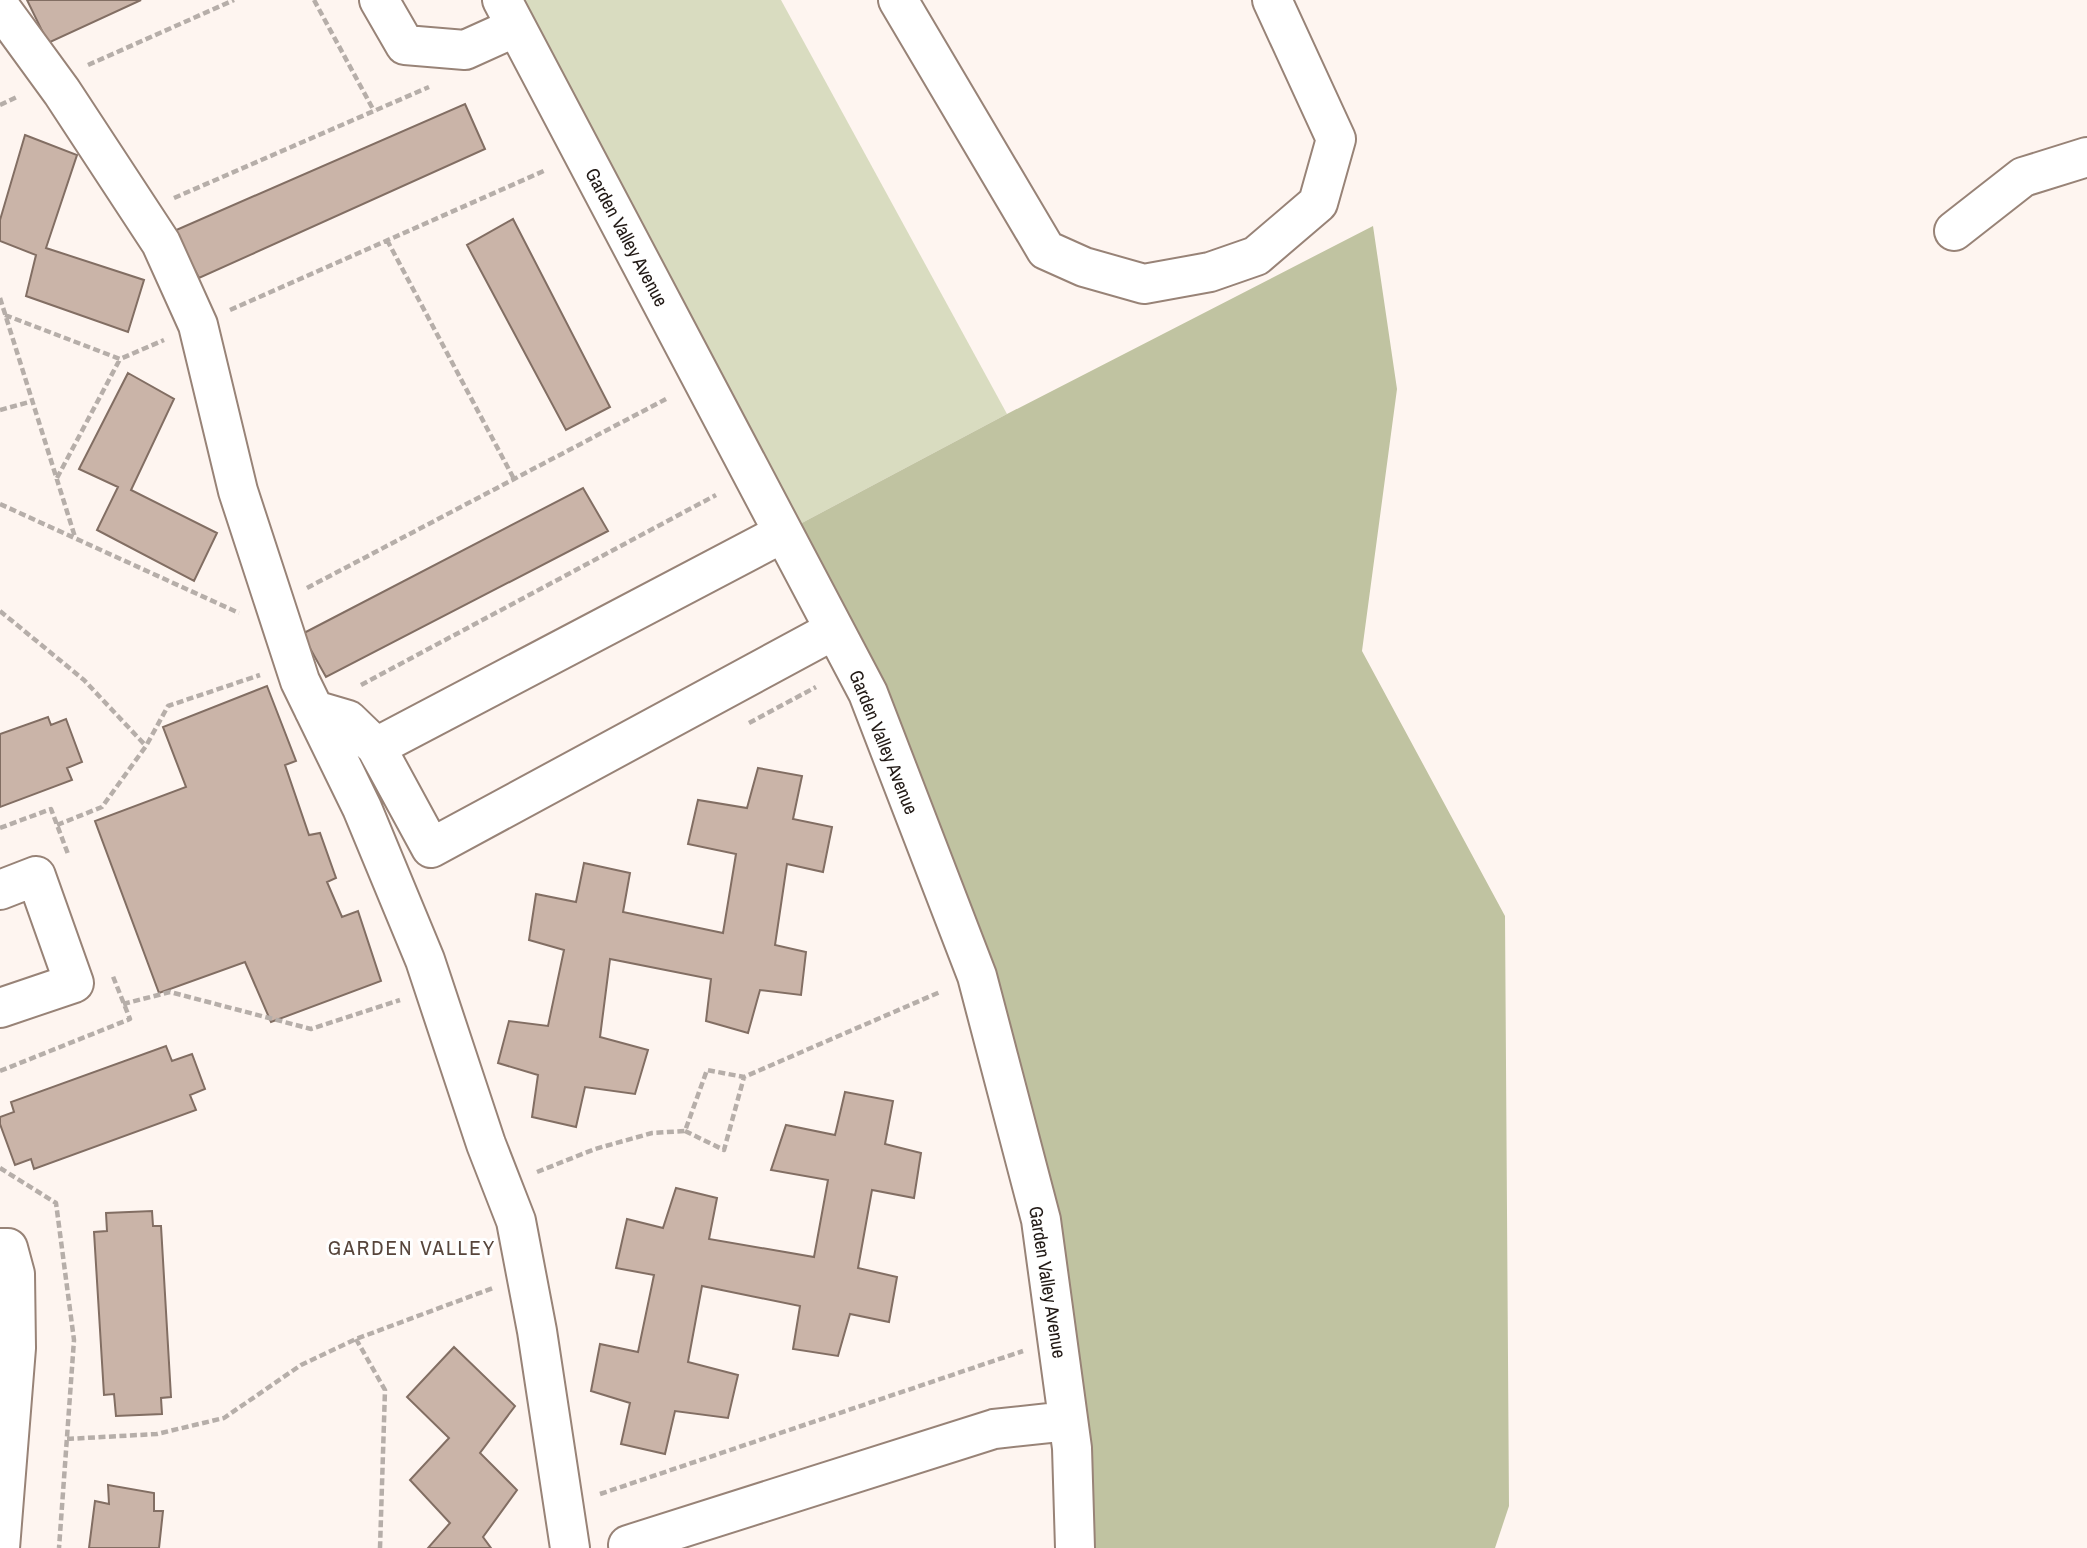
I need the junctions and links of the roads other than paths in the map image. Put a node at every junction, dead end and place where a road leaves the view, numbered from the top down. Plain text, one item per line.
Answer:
1 (379, 0) edge
2 (898, 0) edge
3 (1272, 0) edge
4 (0, 7) edge
5 (509, 13) edge
6 (2087, 157) edge
7 (1954, 231) dead end
8 (783, 533) junction
9 (834, 630) junction
10 (314, 710) junction
11 (376, 747) junction
12 (0, 890) edge
13 (0, 1008) edge
14 (0, 1248) edge
15 (1069, 1421) junction
16 (628, 1545) dead end
17 (0, 1548) edge
18 (569, 1548) edge
19 (1075, 1548) edge

1 - 5 street
2 - 3 street
4 - 10 street
5 - 8 street, Garden Valley Avenue
6 - 7 street
8 - 9 street, Garden Valley Avenue
8 - 11 street
9 - 11 street
9 - 15 street, Garden Valley Avenue
10 - 11 street
10 - 18 street
12 - 13 street
14 - 17 street
15 - 16 street
15 - 19 street, Garden Valley Avenue

